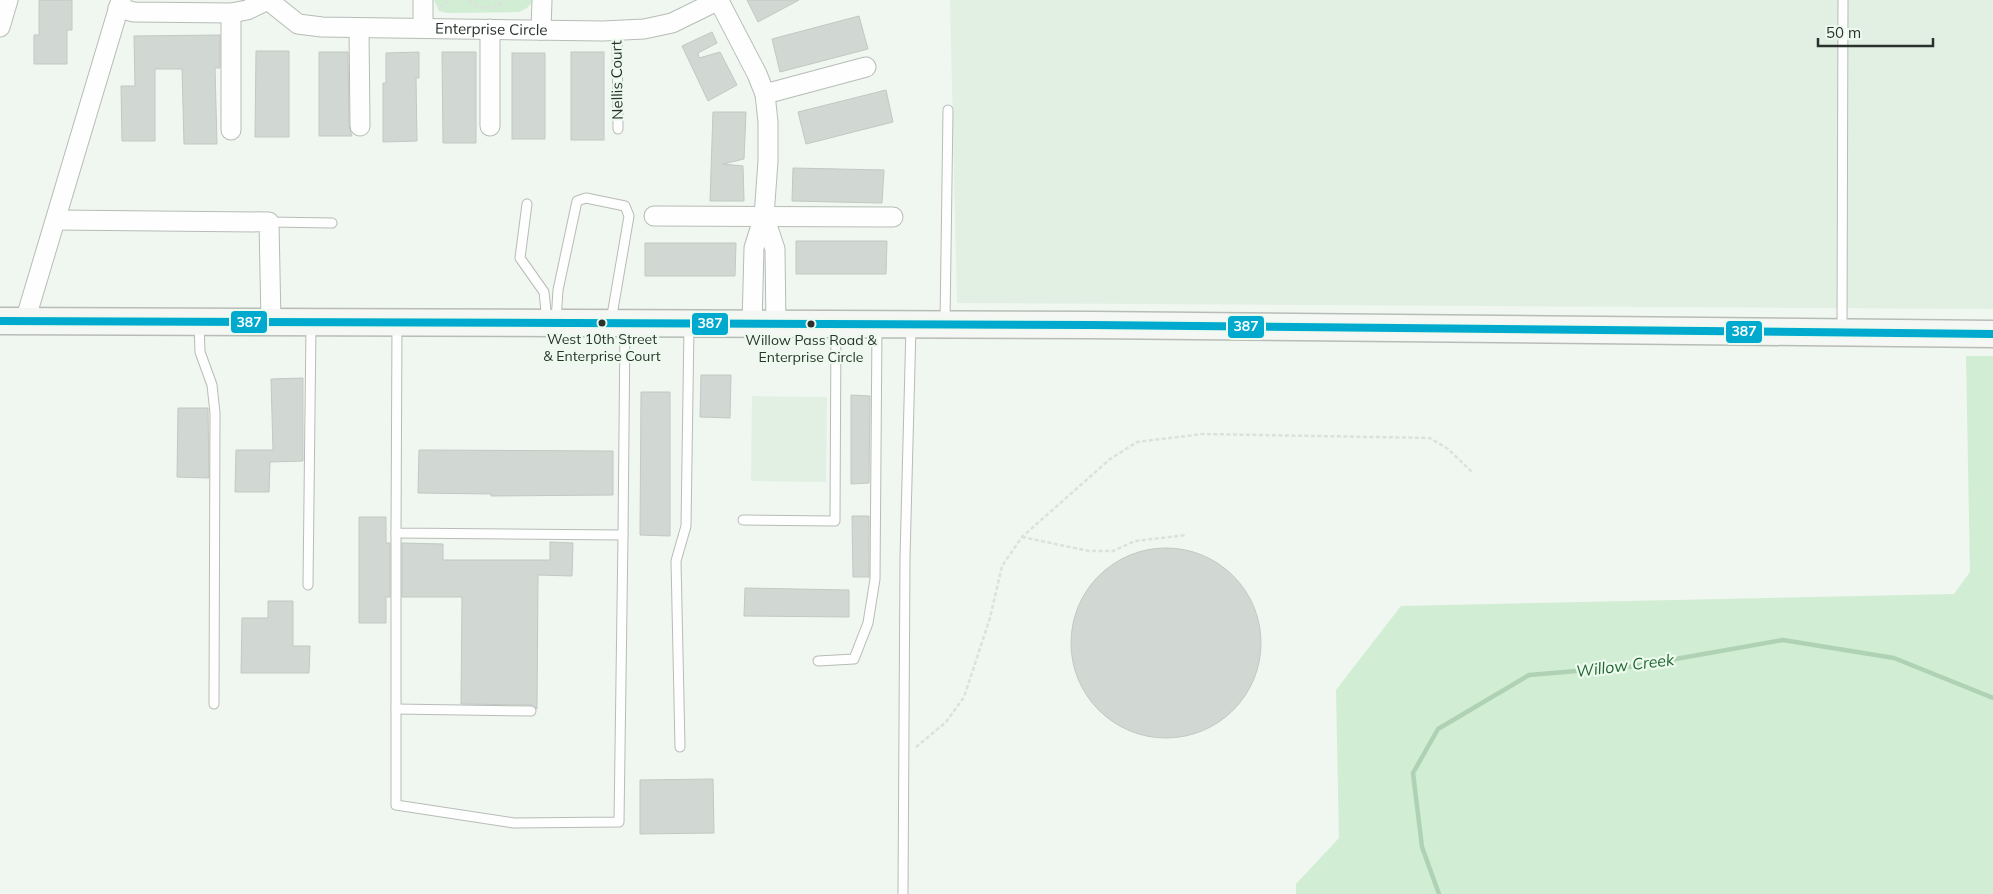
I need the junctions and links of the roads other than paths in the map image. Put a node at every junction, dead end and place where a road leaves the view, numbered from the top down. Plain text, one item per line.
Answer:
1 (8, 0) edge
2 (268, 0) edge
3 (423, 0) edge
4 (542, 0) edge
5 (1843, 0) edge
6 (719, 1) edge
7 (120, 4) edge
8 (230, 13) junction
9 (0, 27) edge
10 (359, 28) junction
11 (423, 28) junction
12 (490, 29) junction
13 (541, 30) junction
14 (617, 30) junction
15 (866, 67) dead end
16 (765, 94) junction
17 (948, 110) dead end
18 (360, 126) dead end
19 (490, 126) dead end
20 (618, 129) dead end
21 (231, 130) dead end
22 (527, 204) dead end
23 (654, 216) dead end
24 (764, 216) junction
25 (893, 217) dead end
26 (56, 220) junction
27 (269, 222) junction
28 (332, 222) dead end
29 (13, 321) edge
30 (199, 322) junction
31 (271, 322) junction
32 (311, 323) junction
33 (396, 323) junction
34 (552, 324) junction
35 (618, 324) junction
36 (689, 324) junction
37 (764, 325) junction
38 (836, 325) junction
39 (877, 325) junction
40 (911, 326) junction
41 (945, 326) junction
42 (1842, 334) junction
43 (1993, 334) edge
44 (743, 520) dead end
45 (396, 533) junction
46 (623, 535) junction
47 (308, 585) dead end
48 (818, 660) dead end
49 (214, 704) dead end
50 (396, 709) junction
51 (531, 711) dead end
52 (680, 747) dead end
53 (902, 894) edge

1 - 9 street
2 - 8 street
2 - 10 street, Enterprise Circle
3 - 11 street
4 - 13 street
5 - 42 lane
6 - 14 street, Enterprise Circle
6 - 16 street, Enterprise Circle
7 - 8 street
7 - 26 street
8 - 21 street
10 - 11 street, Enterprise Circle
10 - 18 street
11 - 12 street, Enterprise Circle
12 - 13 street, Enterprise Circle
12 - 19 street
13 - 14 street, Enterprise Circle
14 - 20 lane, Nellis Court
15 - 16 street
16 - 24 street, Enterprise Circle
17 - 41 lane
22 - 34 lane
23 - 24 street
24 - 25 street
24 - 37 street, Enterprise Circle
26 - 27 street
26 - 29 street
27 - 28 lane
27 - 31 street
29 - 30 main road
30 - 31 main road
30 - 49 lane
31 - 32 main road
32 - 33 main road
32 - 47 lane
33 - 34 main road
33 - 45 lane
34 - 35 main road
34 - 35 lane
35 - 36 main road
35 - 46 lane
36 - 37 main road
36 - 52 lane
37 - 38 main road
38 - 39 main road
38 - 44 lane
39 - 40 main road
39 - 48 lane
40 - 41 main road
40 - 53 lane
41 - 42 main road
42 - 43 main road
45 - 46 lane
45 - 50 lane
46 - 50 lane
50 - 51 lane

